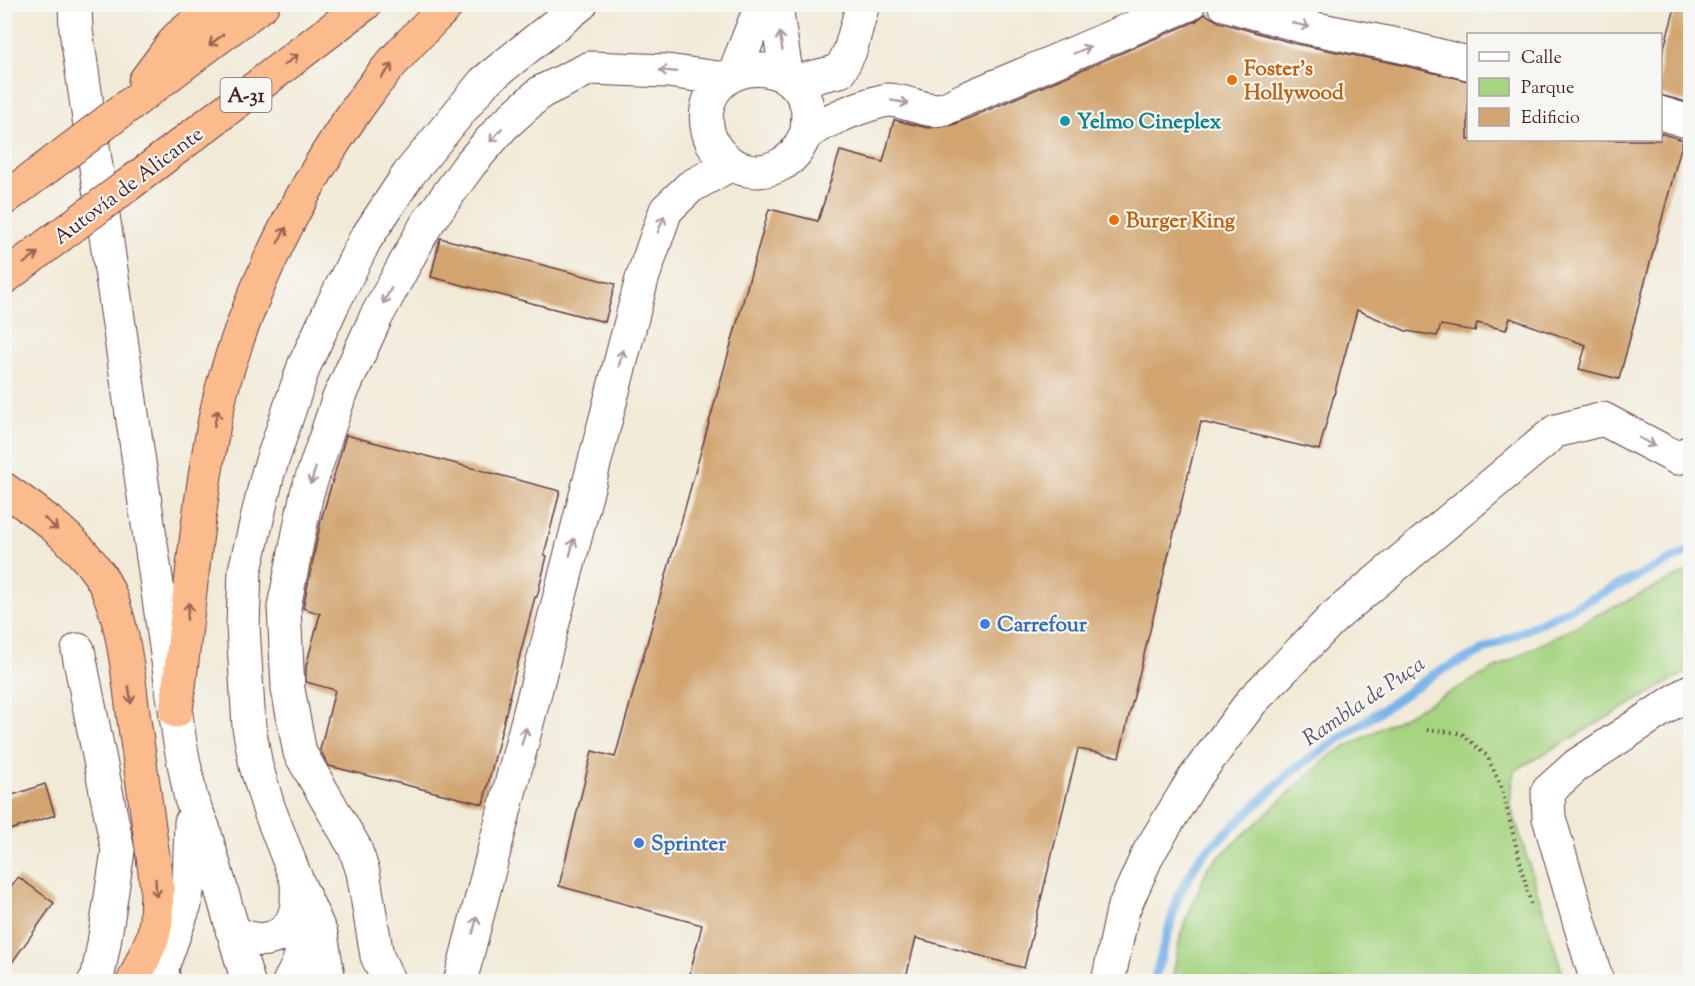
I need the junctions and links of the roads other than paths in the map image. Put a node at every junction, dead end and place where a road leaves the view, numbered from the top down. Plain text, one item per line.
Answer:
1 (75, 4) edge
2 (218, 4) edge
3 (263, 4) edge
4 (365, 4) edge
5 (448, 4) edge
6 (581, 4) edge
7 (758, 4) edge
8 (780, 4) edge
9 (863, 4) edge
10 (1189, 4) edge
11 (1235, 6) edge
12 (1467, 63) edge
13 (840, 71) junction
14 (730, 76) junction
15 (790, 80) junction
16 (868, 106) junction
17 (124, 109) junction
18 (1662, 114) edge
19 (1690, 122) edge
20 (807, 133) junction
21 (731, 164) junction
22 (4, 199) edge
23 (4, 278) edge
24 (1690, 452) edge
25 (4, 489) edge
26 (78, 650) dead end
27 (1690, 691) edge
28 (176, 711) junction
29 (191, 799) junction
30 (296, 896) junction
31 (232, 930) junction
32 (321, 934) junction
33 (102, 981) edge
34 (133, 981) edge
35 (164, 981) edge
36 (248, 981) edge
37 (290, 981) edge
38 (329, 981) edge
39 (346, 981) edge
40 (389, 981) edge
41 (460, 981) edge
42 (1108, 981) edge
43 (1597, 981) edge

1 - 28 street
2 - 17 highway
3 -> 17 highway
23 -> 4 highway, Autovía de Alicante / A-31, bridge
28 -> 5 highway
6 - 30 street
7 - 14 street
15 -> 8 street
9 - 13 street
16 -> 10 street
11 -> 12 street
13 - 15 street
13 - 16 street
14 - 15 street
14 - 21 street
14 -> 40 street
15 - 20 street
16 - 20 street
17 - 22 highway, bridge
18 - 19 street
20 - 21 street
41 -> 21 street
42 -> 24 street
25 -> 34 highway
26 - 33 street
27 - 43 street
28 - 29 street
29 - 31 street
29 - 35 street
30 - 31 street
30 - 32 street
30 - 37 street
31 - 36 street
32 - 38 street
32 - 39 street

